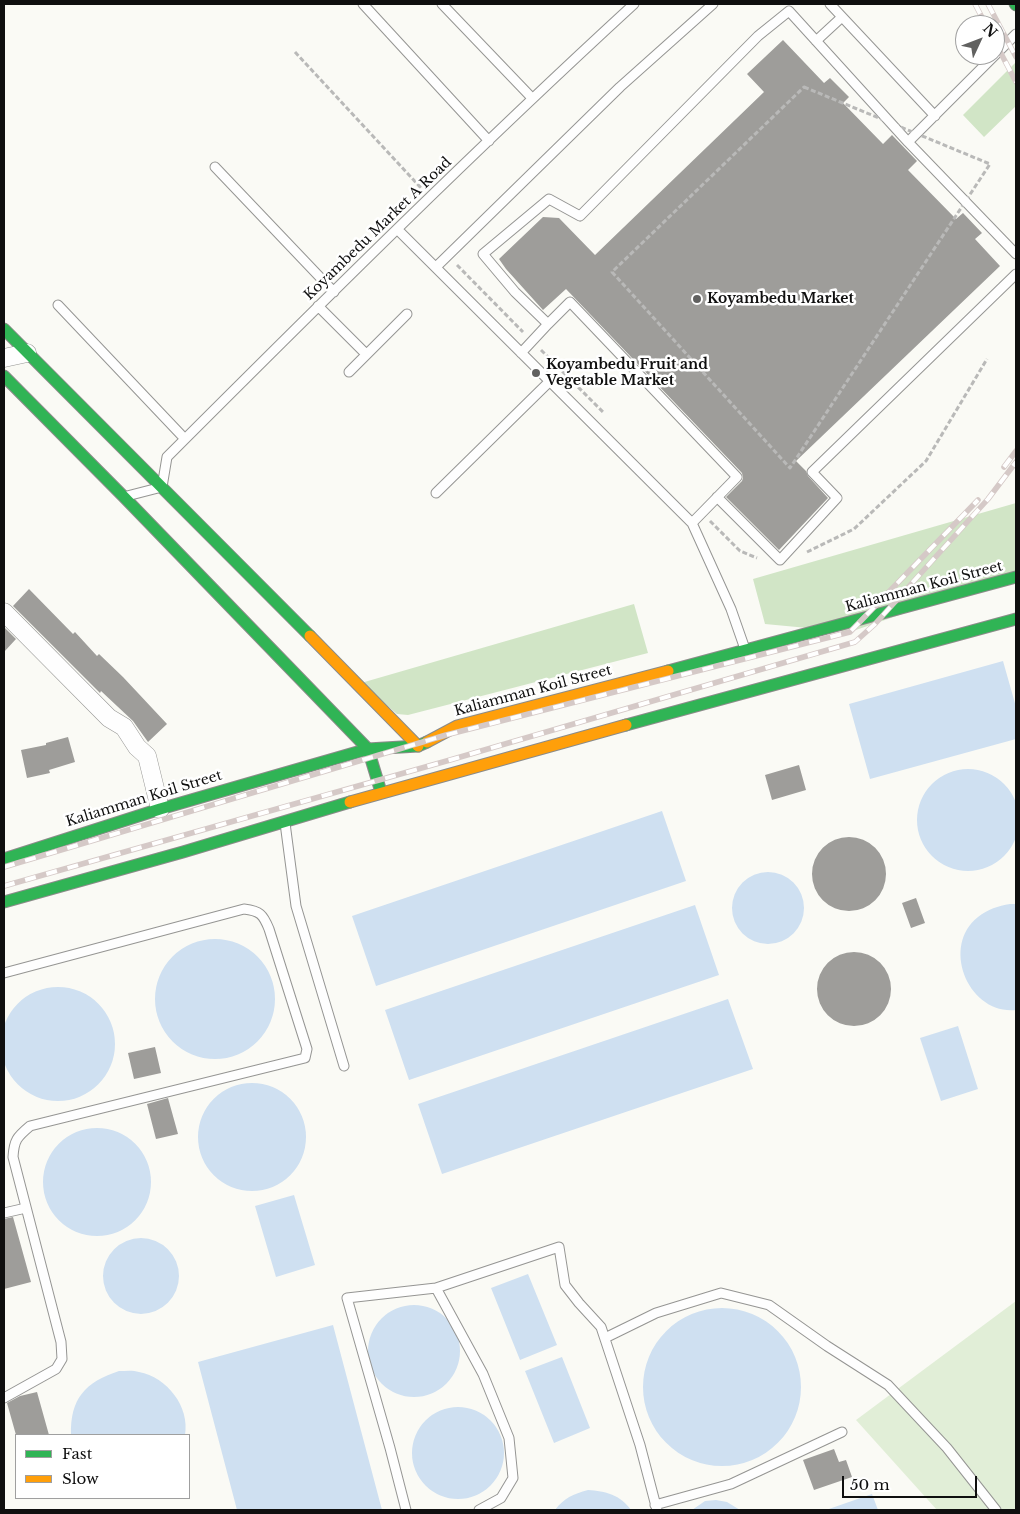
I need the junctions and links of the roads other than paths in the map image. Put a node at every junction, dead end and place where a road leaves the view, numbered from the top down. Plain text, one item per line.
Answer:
1 (362, 4) edge
2 (442, 4) edge
3 (634, 4) edge
4 (713, 4) edge
5 (830, 4) edge
6 (842, 17) junction
7 (1016, 34) edge
8 (816, 41) junction
9 (532, 98) junction
10 (935, 116) junction
11 (489, 141) junction
12 (908, 142) junction
13 (215, 167) dead end
14 (397, 230) junction
15 (1016, 254) edge
16 (436, 267) junction
17 (1016, 274) edge
18 (334, 292) junction
19 (58, 305) dead end
20 (318, 306) junction
21 (407, 314) dead end
22 (548, 324) junction
23 (4, 329) edge
24 (27, 353) junction
25 (521, 353) junction
26 (366, 354) junction
27 (4, 358) edge
28 (349, 372) dead end
29 (4, 376) edge
30 (550, 381) junction
31 (185, 440) junction
32 (162, 487) junction
33 (436, 493) dead end
34 (124, 497) junction
35 (717, 497) junction
36 (692, 523) junction
37 (1016, 577) edge
38 (4, 612) edge
39 (1016, 619) edge
40 (746, 651) junction
41 (368, 749) junction
42 (417, 751) junction
43 (381, 792) junction
44 (160, 809) junction
45 (285, 821) junction
46 (4, 859) edge
47 (4, 902) edge
48 (4, 973) edge
49 (344, 1066) dead end
50 (26, 1208) junction
51 (4, 1213) edge
52 (436, 1288) junction
53 (605, 1338) junction
54 (4, 1398) edge
55 (842, 1432) dead end
56 (656, 1507) edge
57 (406, 1510) edge
58 (478, 1510) edge
59 (996, 1510) edge

1 - 11 lane
2 - 9 lane
3 - 9 lane, Koyambedu Market A Road
4 - 16 lane
5 - 6 lane
6 - 8 lane
6 - 10 lane
7 - 10 lane
8 - 12 lane
8 - 22 lane
9 - 11 lane, Koyambedu Market A Road
10 - 12 lane
11 - 14 lane, Koyambedu Market A Road
12 - 15 lane
13 - 18 lane
14 - 16 lane
14 - 18 lane, Koyambedu Market A Road
16 - 25 lane
17 - 35 lane
18 - 20 lane, Koyambedu Market A Road
19 - 31 lane
20 - 26 lane
20 - 31 lane, Koyambedu Market A Road
21 - 26 lane
22 - 25 lane
22 - 35 lane
23 - 24 main road
24 - 27 street
24 - 32 main road
25 - 30 lane
26 - 28 lane
29 - 34 main road
30 - 33 lane
30 - 36 lane
31 - 32 lane, Koyambedu Market A Road
32 - 34 lane
32 - 42 main road
34 - 41 main road
35 - 36 lane
36 - 40 lane
37 - 40 main road, Kaliamman Koil Street
38 - 44 street
39 - 43 main road
40 - 42 main road, Kaliamman Koil Street
41 - 42 main road, Kaliamman Koil Street
41 - 43 main road
41 - 44 main road, Kaliamman Koil Street
43 - 45 main road
44 - 46 main road, Kaliamman Koil Street
45 - 47 main road
45 - 49 lane
48 - 50 lane
50 - 51 lane
50 - 54 lane
52 - 53 lane
52 - 57 lane
52 - 58 lane
53 - 56 lane
53 - 59 lane
55 - 56 lane

